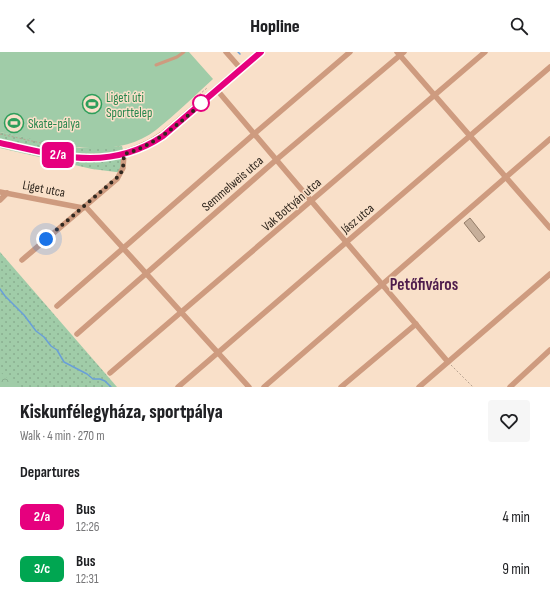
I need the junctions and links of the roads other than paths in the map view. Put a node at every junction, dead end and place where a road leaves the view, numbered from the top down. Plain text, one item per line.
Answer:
1 (184, 52) edge
2 (226, 52) edge
3 (261, 52) edge
4 (350, 52) edge
5 (485, 52) edge
6 (400, 53) edge
7 (156, 65) dead end
8 (550, 67) edge
9 (241, 69) junction
10 (217, 90) junction
11 (435, 95) junction
12 (254, 134) junction
13 (470, 136) junction
14 (550, 139) edge
15 (0, 143) edge
16 (124, 154) junction
17 (276, 160) junction
18 (506, 177) junction
19 (0, 192) edge
20 (7, 193) junction
21 (0, 200) edge
22 (311, 201) junction
23 (84, 207) junction
24 (550, 228) edge
25 (346, 242) junction
26 (123, 248) junction
27 (22, 260) dead end
28 (146, 273) junction
29 (550, 274) edge
30 (382, 285) junction
31 (57, 306) dead end
32 (181, 312) junction
33 (416, 324) junction
34 (77, 334) dead end
35 (550, 350) edge
36 (218, 353) junction
37 (448, 362) junction
38 (110, 373) dead end
39 (178, 387) edge
40 (249, 387) edge
41 (264, 387) edge
42 (342, 387) edge
43 (419, 387) edge
44 (510, 387) edge

1 - 7 lane
2 - 9 street
3 - 9 main road
4 - 12 street
5 - 11 street, Vak Bottyán utca
6 - 11 street
6 - 17 street, Semmelweis utca
8 - 13 street, Jász utca
9 - 10 main road
10 - 12 street
10 - 16 main road
11 - 13 street
11 - 22 street, Vak Bottyán utca
12 - 17 street
12 - 26 street
13 - 18 street
13 - 25 street, Jász utca
14 - 18 street
15 - 16 main road
16 - 23 street, Liget utca
17 - 22 street
17 - 28 street, Semmelweis utca
18 - 24 street
18 - 30 street
19 - 20 street, Liget utca
20 - 21 street
20 - 23 street, Liget utca
22 - 25 street
22 - 32 street, Vak Bottyán utca
23 - 26 street
23 - 27 street, Liget utca
25 - 30 street
25 - 36 street, Jász utca
26 - 28 street
26 - 31 street
28 - 32 street
28 - 34 street, Semmelweis utca
29 - 37 street
30 - 33 street
30 - 41 street
32 - 36 street
32 - 38 street, Vak Bottyán utca
33 - 37 street
33 - 42 street
35 - 44 street
36 - 39 street, Jász utca
36 - 40 street
37 - 43 street

